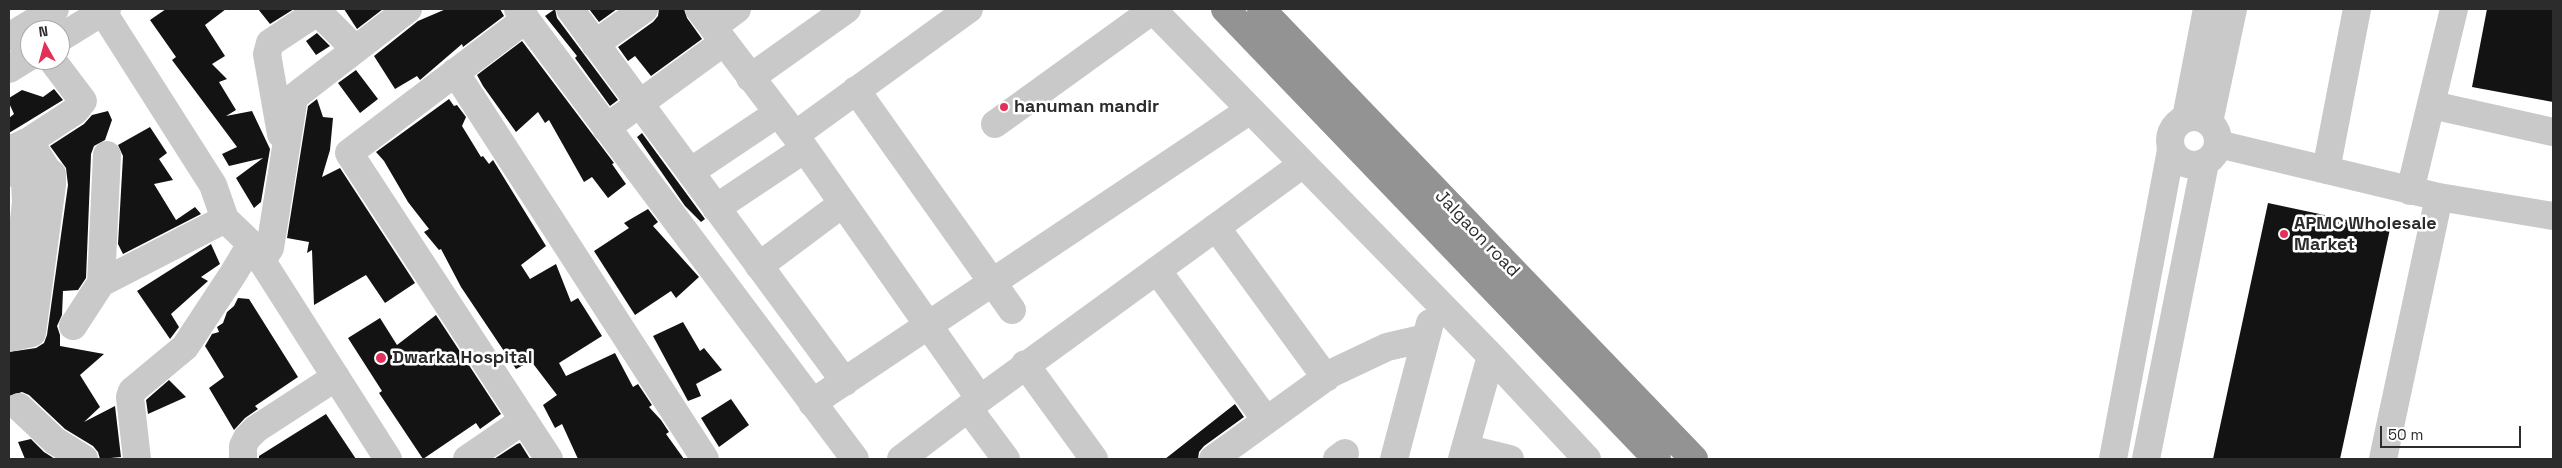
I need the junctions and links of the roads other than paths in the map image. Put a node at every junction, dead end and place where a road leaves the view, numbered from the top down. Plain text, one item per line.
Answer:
1 (55, 9) edge
2 (408, 9) edge
3 (570, 9) edge
4 (644, 9) edge
5 (737, 9) edge
6 (847, 9) edge
7 (969, 9) edge
8 (1152, 9) edge
9 (1225, 9) edge
10 (1261, 9) edge
11 (2207, 9) edge
12 (2234, 9) edge
13 (2357, 9) edge
14 (2454, 9) edge
15 (104, 10) edge
16 (522, 14) edge
17 (712, 26) edge
18 (70, 32) edge
19 (9, 37) edge
20 (595, 44) junction
21 (355, 50) junction
22 (20, 62) edge
23 (9, 69) edge
24 (60, 70) edge
25 (455, 72) junction
26 (750, 78) junction
27 (856, 90) junction
28 (639, 104) junction
29 (2432, 105) junction
30 (1250, 110) junction
31 (778, 113) junction
32 (994, 124) dead end
33 (606, 128) junction
34 (2553, 132) edge
35 (2205, 137) junction
36 (287, 141) junction
37 (799, 143) junction
38 (19, 146) edge
39 (2171, 150) junction
40 (107, 155) dead end
41 (9, 160) edge
42 (1303, 164) junction
43 (2326, 170) junction
44 (690, 172) junction
45 (2410, 190) junction
46 (2440, 197) junction
47 (842, 204) junction
48 (716, 208) junction
49 (2553, 216) edge
50 (225, 219) junction
51 (1216, 227) junction
52 (256, 252) junction
53 (759, 266) junction
54 (1157, 270) junction
55 (101, 283) junction
56 (992, 284) junction
57 (1436, 300) junction
58 (1012, 310) dead end
59 (9, 314) edge
60 (73, 326) dead end
61 (929, 327) junction
62 (9, 329) edge
63 (1426, 338) junction
64 (1491, 356) junction
65 (1025, 364) junction
66 (336, 378) junction
67 (1326, 378) junction
68 (845, 382) junction
69 (812, 403) junction
70 (974, 404) junction
71 (19, 407) dead end
72 (524, 420) junction
73 (1266, 420) junction
74 (1464, 454) edge
75 (84, 459) edge
76 (137, 459) edge
77 (243, 459) edge
78 (388, 459) edge
79 (467, 459) edge
80 (549, 459) edge
81 (705, 459) edge
82 (855, 459) edge
83 (901, 459) edge
84 (1006, 459) edge
85 (1094, 459) edge
86 (1213, 459) edge
87 (1394, 459) edge
88 (1510, 459) edge
89 (1588, 459) edge
90 (1657, 459) edge
91 (1694, 459) edge
92 (2113, 459) edge
93 (2146, 459) edge
94 (2383, 459) edge

1 - 19 street
2 - 21 street
3 - 20 street
4 - 20 street
5 - 17 street
6 - 26 street
7 - 27 street
8 - 30 street
8 - 32 street
9 - 90 highway, Jalgaon road
10 - 91 highway, Jalgaon road
11 - 35 street
12 - 35 street
13 - 43 street
14 - 29 street
15 - 18 street
15 - 50 street
16 - 25 street
16 - 33 street
17 - 26 street
17 - 28 street
20 - 28 street
21 - 36 street
21 - 36 street
22 - 23 street
24 - 38 street
25 - 72 street
25 - 81 street
26 - 31 street
27 - 37 street
27 - 56 street
28 - 33 street
28 - 44 street
29 - 34 street
29 - 45 street
30 - 42 street
30 - 56 street
31 - 37 street
31 - 44 street
33 - 69 street
35 - 39 street
35 - 39 street
35 - 43 street
35 - 93 street
36 - 52 street
37 - 47 street
37 - 48 street
38 - 62 street
39 - 92 street
40 - 55 street
41 - 59 street
42 - 51 street
42 - 57 street
43 - 45 street
44 - 48 street
45 - 46 street
46 - 49 street
46 - 94 street
47 - 53 street
47 - 61 street
48 - 53 street
50 - 52 street
50 - 55 street
51 - 54 street
51 - 67 street
52 - 66 street
52 - 76 street
53 - 68 street
54 - 65 street
54 - 73 street
55 - 60 street
56 - 58 street
56 - 61 street
57 - 63 street
57 - 64 street
61 - 68 street
61 - 70 street
63 - 67 street
63 - 87 street
64 - 74 street
64 - 89 street
65 - 70 street
65 - 85 street
66 - 77 street
66 - 78 street
67 - 73 street
68 - 69 street
69 - 82 street
70 - 83 street
70 - 84 street
71 - 75 street
72 - 79 street
72 - 80 street
73 - 86 street
74 - 88 street

